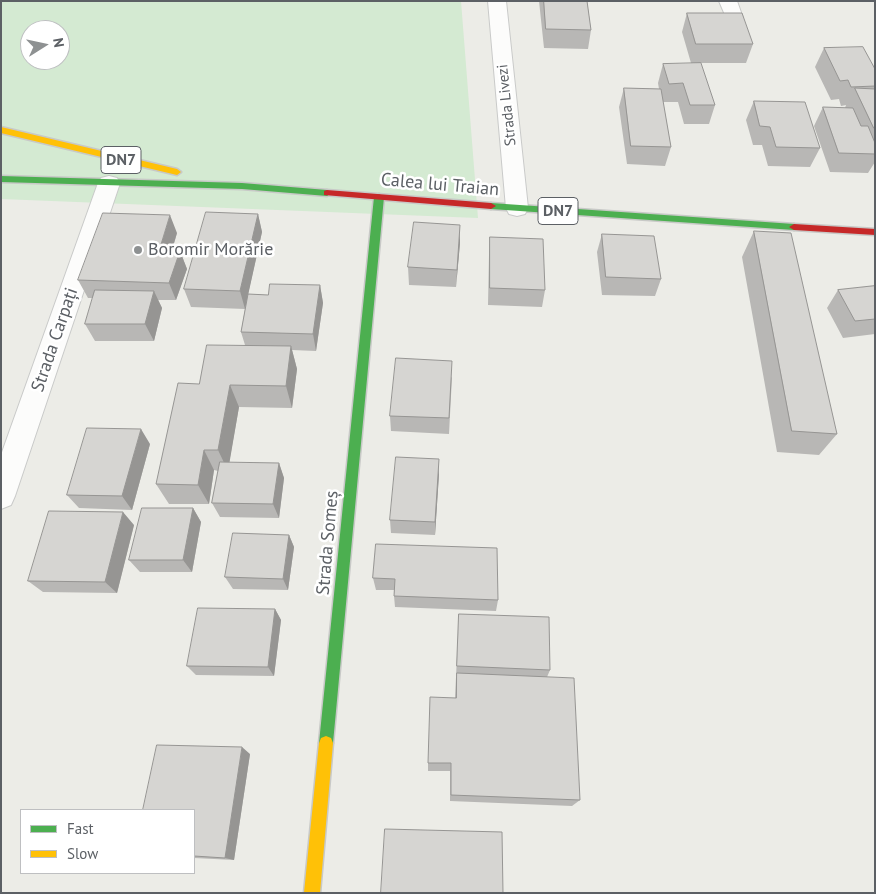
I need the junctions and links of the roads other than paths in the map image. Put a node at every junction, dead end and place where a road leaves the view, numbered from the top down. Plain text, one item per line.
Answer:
1 (497, 1) edge
2 (1, 130) edge
3 (1, 180) edge
4 (108, 183) junction
5 (242, 186) junction
6 (379, 198) junction
7 (517, 208) junction
8 (875, 232) edge
9 (1, 496) edge
10 (312, 893) edge

1 - 7 street, Strada Livezi
2 - 5 main road, DN7
3 - 4 main road, Calea lui Traian / DN7
4 - 5 main road, Calea lui Traian / DN7
4 - 9 street, Strada Carpați
5 - 6 main road, Calea lui Traian / DN7
6 - 7 main road, Calea lui Traian / DN7
6 - 10 main road, Strada Someș
7 - 8 main road, Calea lui Traian / DN7

